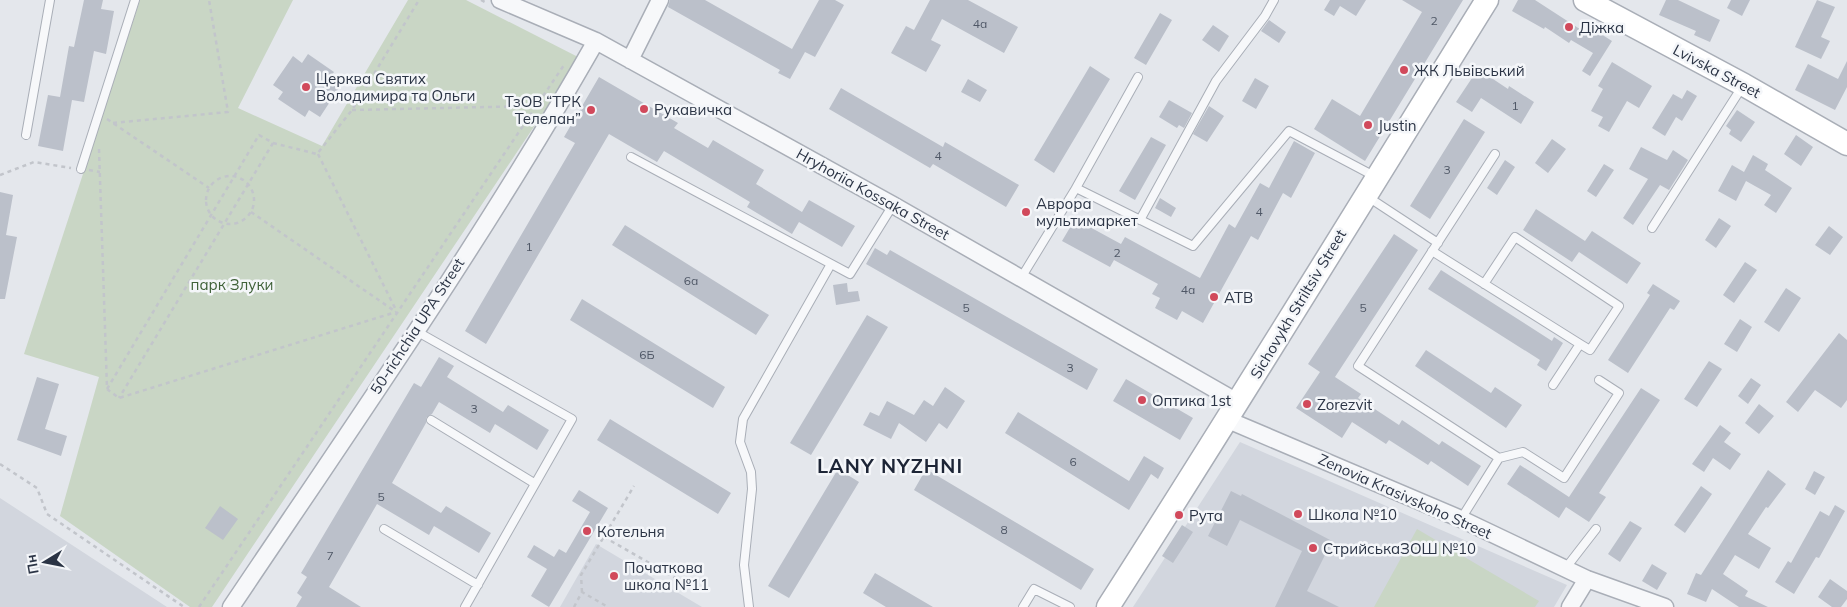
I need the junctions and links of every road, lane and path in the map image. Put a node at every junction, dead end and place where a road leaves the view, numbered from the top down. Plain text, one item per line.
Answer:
1 (50, 0) edge
2 (135, 0) edge
3 (208, 0) edge
4 (418, 0) edge
5 (500, 0) edge
6 (660, 0) edge
7 (1274, 0) edge
8 (1487, 0) edge
9 (1585, 0) edge
10 (596, 41) junction
11 (567, 60) dead end
12 (630, 60) junction
13 (1138, 77) dead end
14 (1744, 85) junction
15 (534, 106) junction
16 (352, 110) junction
17 (103, 117) dead end
18 (113, 123) junction
19 (26, 135) dead end
20 (273, 143) junction
21 (1847, 144) edge
22 (317, 154) junction
23 (1495, 154) dead end
24 (631, 157) dead end
25 (81, 169) junction
26 (0, 174) edge
27 (234, 177) junction
28 (248, 185) junction
29 (1370, 186) junction
30 (210, 188) junction
31 (1076, 188) junction
32 (893, 204) junction
33 (251, 212) junction
34 (212, 215) junction
35 (1140, 220) junction
36 (225, 224) junction
37 (1652, 228) dead end
38 (1438, 243) junction
39 (1432, 251) junction
40 (830, 264) junction
41 (1020, 278) junction
42 (1484, 284) junction
43 (396, 312) junction
44 (416, 331) junction
45 (1580, 344) junction
46 (1599, 380) dead end
47 (1553, 385) dead end
48 (107, 389) junction
49 (119, 398) junction
50 (1234, 411) junction
51 (431, 420) dead end
52 (1499, 458) junction
53 (0, 464) edge
54 (534, 483) junction
55 (634, 486) dead end
56 (1461, 519) junction
57 (1596, 528) dead end
58 (384, 529) dead end
59 (604, 537) junction
60 (1565, 569) junction
61 (1587, 579) junction
62 (679, 580) dead end
63 (478, 585) junction
64 (582, 592) junction
65 (184, 607) edge
66 (199, 607) edge
67 (232, 607) edge
68 (465, 607) edge
69 (574, 607) edge
70 (608, 607) edge
71 (749, 607) edge
72 (1023, 607) edge
73 (1070, 607) edge
74 (1108, 607) edge
75 (1570, 607) edge
76 (1666, 607) edge

1 - 19 lane
2 - 25 lane
3 - 18 path
4 - 16 path
5 - 10 street, Hryhoriia Kossaka Street
6 - 12 street
7 - 35 lane
8 - 29 street, Sichovykh Striltsiv Street
9 - 14 street, Lvivska Street
10 - 12 street, Hryhoriia Kossaka Street
10 - 44 street, 50-richchia UPA Street
11 - 15 path
12 - 32 street, Hryhoriia Kossaka Street
13 - 31 lane
14 - 21 street, Lvivska Street
14 - 37 lane
15 - 16 path
15 - 43 path
16 - 22 path
17 - 18 path
18 - 30 path
20 - 22 path
20 - 27 path
20 - 28 path
22 - 43 path
23 - 38 lane
24 - 40 lane
25 - 26 path
25 - 48 path
27 - 28 path
27 - 30 path
27 - 34 path
28 - 33 path
28 - 36 path
29 - 35 lane
29 - 38 lane
29 - 50 street, Sichovykh Striltsiv Street
30 - 34 path
31 - 35 lane
31 - 41 lane
32 - 40 lane
32 - 41 street, Hryhoriia Kossaka Street
33 - 36 path
33 - 43 path
34 - 36 path
34 - 48 path
36 - 49 path
38 - 39 lane
39 - 42 lane
39 - 52 lane
40 - 71 lane
41 - 50 street, Hryhoriia Kossaka Street
42 - 45 lane
42 - 45 lane
43 - 49 path
43 - 66 path
44 - 54 lane
44 - 67 street, 50-richchia UPA Street
45 - 47 lane
46 - 52 lane
48 - 49 path
50 - 56 street, Zenovia Krasivskoho Street
50 - 74 street, Sichovykh Striltsiv Street
51 - 54 lane
52 - 56 lane
53 - 65 path
54 - 63 lane
55 - 59 path
56 - 60 street, Zenovia Krasivskoho Street
57 - 60 lane
58 - 63 lane
59 - 62 path
59 - 64 path
60 - 61 street, Zenovia Krasivskoho Street
61 - 75 street
61 - 76 street, Zenovia Krasivskoho Street
63 - 68 lane
64 - 69 path
64 - 70 path
72 - 73 lane

